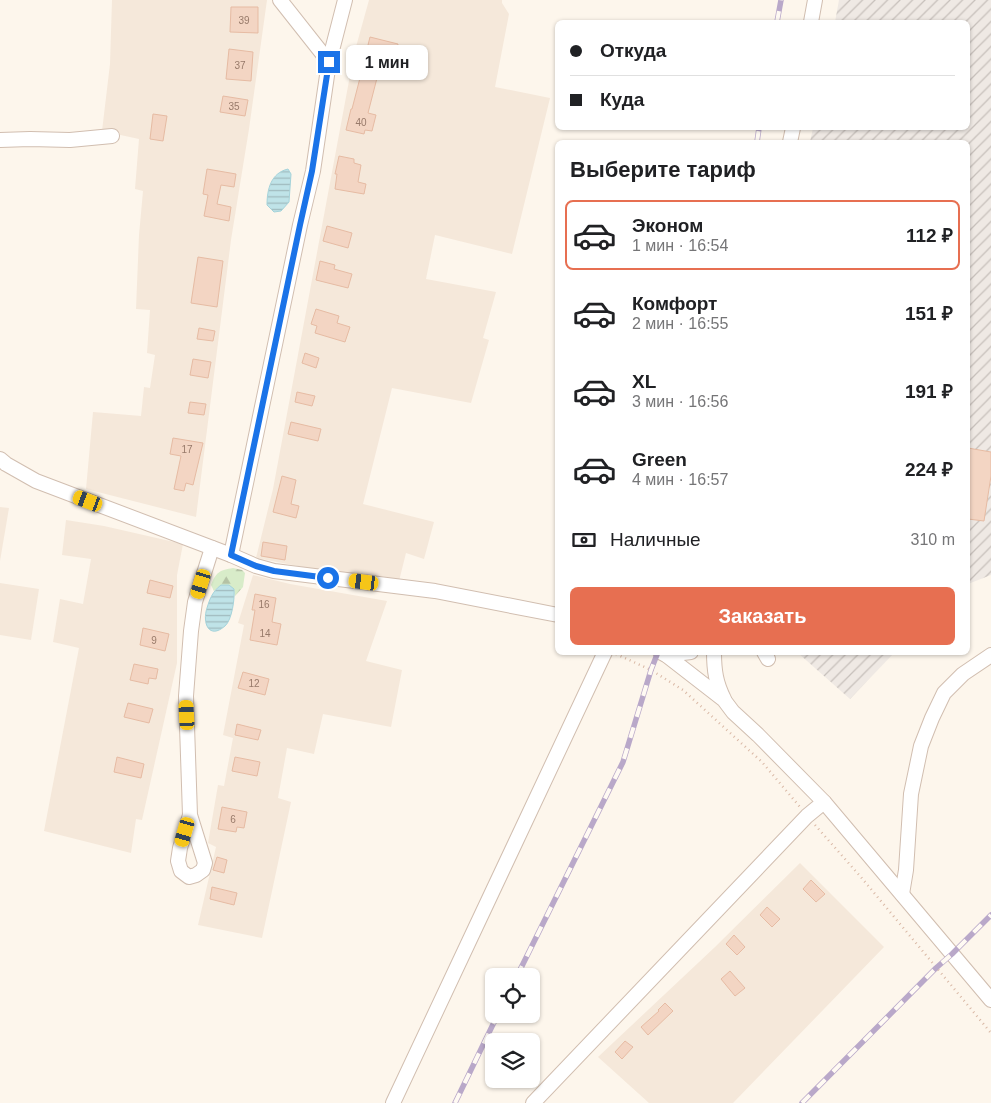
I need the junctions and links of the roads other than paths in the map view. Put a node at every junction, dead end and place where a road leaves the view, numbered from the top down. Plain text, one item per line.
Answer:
1 (280, 0) edge
2 (346, 0) edge
3 (815, 0) edge
4 (811, 20) edge
5 (329, 62) junction
6 (112, 136) dead end
7 (0, 140) edge
8 (0, 459) edge
9 (212, 548) junction
10 (231, 555) junction
11 (555, 614) edge
12 (604, 655) edge
13 (664, 655) edge
14 (714, 655) edge
15 (991, 655) edge
16 (724, 700) junction
17 (824, 802) junction
18 (190, 815) dead end
19 (902, 894) junction
20 (991, 1000) edge
21 (393, 1103) edge
22 (533, 1103) edge

1 - 5 street
2 - 5 street
3 - 4 street
5 - 10 street
6 - 7 street
8 - 9 street
9 - 10 street
9 - 18 street
10 - 11 street
12 - 21 street
13 - 16 street
14 - 16 street
15 - 19 street
16 - 17 street
17 - 19 street
17 - 22 street
19 - 20 street

